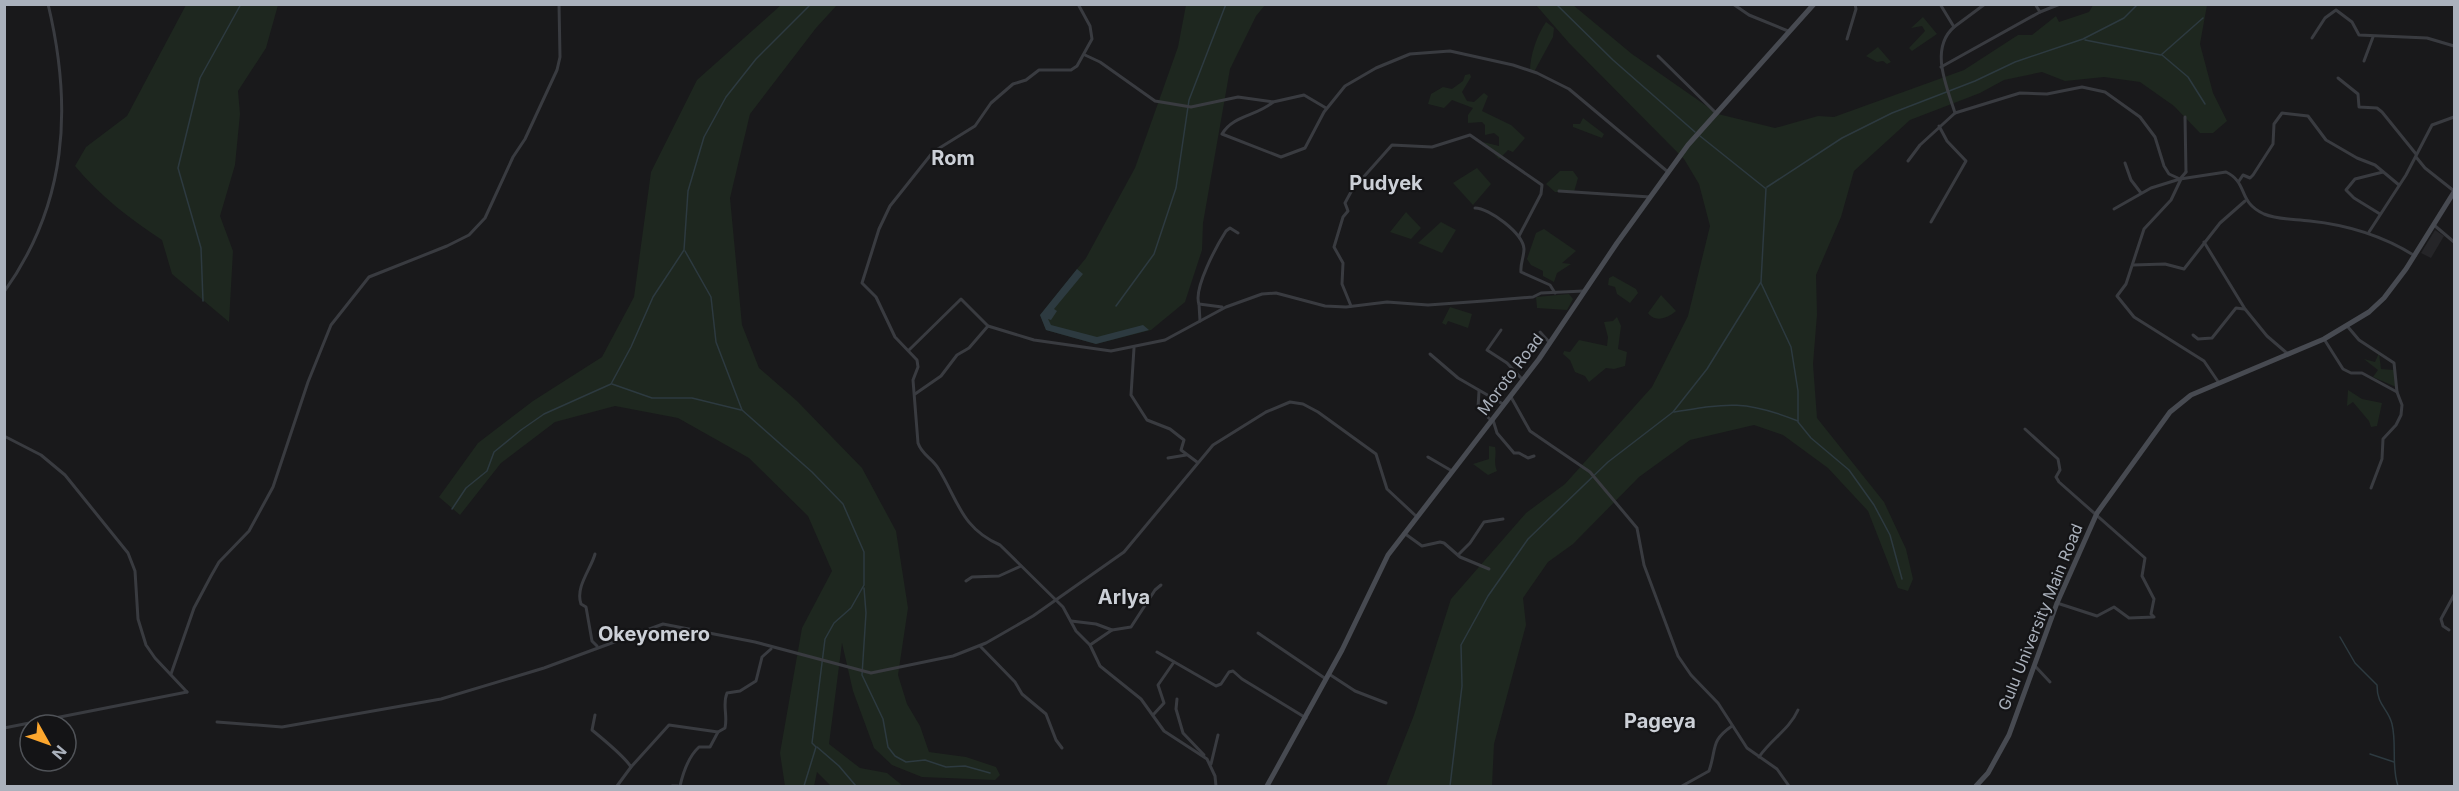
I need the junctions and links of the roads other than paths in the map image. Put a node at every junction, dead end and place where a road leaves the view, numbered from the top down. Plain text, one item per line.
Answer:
1 (48, 4) edge
2 (559, 4) edge
3 (1078, 4) edge
4 (1733, 4) edge
5 (1814, 4) edge
6 (1855, 4) edge
7 (1940, 4) edge
8 (1985, 4) edge
9 (2035, 4) edge
10 (2060, 4) edge
11 (2040, 12) junction
12 (1954, 27) junction
13 (1790, 31) junction
14 (2373, 37) junction
15 (2312, 38) dead end
16 (1847, 39) dead end
17 (2454, 46) edge
18 (1084, 54) junction
19 (1658, 56) dead end
20 (2364, 61) dead end
21 (1941, 66) junction
22 (2338, 78) dead end
23 (1273, 102) junction
24 (1323, 110) junction
25 (1715, 112) junction
26 (1955, 113) junction
27 (2185, 117) dead end
28 (2454, 117) edge
29 (1939, 126) junction
30 (2416, 155) junction
31 (1908, 161) dead end
32 (2125, 162) dead end
33 (1668, 172) junction
34 (2383, 172) junction
35 (2186, 174) junction
36 (2181, 178) junction
37 (2239, 181) junction
38 (2174, 182) junction
39 (2399, 185) junction
40 (2177, 189) junction
41 (1559, 191) dead end
42 (2454, 192) edge
43 (2141, 193) junction
44 (1650, 197) junction
45 (2245, 201) junction
46 (1474, 208) dead end
47 (2114, 208) dead end
48 (2380, 214) junction
49 (1931, 222) dead end
50 (2434, 225) junction
51 (2369, 232) junction
52 (1238, 233) dead end
53 (1519, 236) junction
54 (2204, 242) junction
55 (2454, 242) edge
56 (2415, 256) junction
57 (2133, 265) junction
58 (1584, 291) junction
59 (4, 292) edge
60 (1556, 293) junction
61 (1199, 303) junction
62 (1351, 306) junction
63 (1224, 308) junction
64 (2244, 309) junction
65 (1200, 321) junction
66 (988, 326) junction
67 (2348, 327) junction
68 (1500, 330) dead end
69 (1540, 332) dead end
70 (2193, 335) dead end
71 (2324, 339) junction
72 (1550, 343) junction
73 (1134, 348) junction
74 (909, 350) junction
75 (1430, 354) dead end
76 (2288, 354) junction
77 (1523, 381) junction
78 (2220, 383) junction
79 (1479, 391) junction
80 (2397, 392) junction
81 (915, 394) junction
82 (1511, 397) junction
83 (1504, 405) junction
84 (1492, 420) junction
85 (2025, 429) dead end
86 (4, 436) edge
87 (1186, 455) junction
88 (1533, 456) dead end
89 (1428, 457) dead end
90 (1168, 458) dead end
91 (1197, 462) junction
92 (1452, 471) junction
93 (2371, 488) dead end
94 (2097, 513) junction
95 (1417, 517) junction
96 (1503, 519) dead end
97 (1404, 533) junction
98 (595, 554) dead end
99 (1458, 555) junction
100 (1021, 566) junction
101 (1489, 568) dead end
102 (966, 581) dead end
103 (1161, 585) dead end
104 (2454, 595) edge
105 (1056, 600) junction
106 (2058, 603) junction
107 (1071, 621) junction
108 (1112, 630) junction
109 (2449, 630) dead end
110 (1258, 633) dead end
111 (1090, 645) junction
112 (980, 646) junction
113 (597, 647) junction
114 (776, 650) junction
115 (1157, 652) dead end
116 (1174, 662) junction
117 (2034, 665) junction
118 (171, 674) junction
119 (1328, 677) junction
120 (2050, 682) dead end
121 (1177, 699) dead end
122 (1386, 703) dead end
123 (1798, 710) dead end
124 (595, 715) dead end
125 (1153, 715) junction
126 (1306, 718) junction
127 (218, 722) dead end
128 (1732, 726) junction
129 (4, 728) edge
130 (718, 732) junction
131 (1218, 735) dead end
132 (1062, 748) dead end
133 (1205, 757) junction
134 (1759, 757) junction
135 (1211, 766) junction
136 (631, 767) junction
137 (617, 786) edge
138 (672, 786) edge
139 (679, 786) edge
140 (1216, 786) edge
141 (1267, 786) edge
142 (1682, 786) edge
143 (1789, 786) edge
144 (1976, 786) edge

1 - 59 street
2 - 118 street
3 - 18 street
4 - 13 street
5 - 13 main road, Moroto Road
6 - 16 street
7 - 12 street
8 - 12 street
9 - 11 street
10 - 11 street
11 - 21 street
12 - 21 street
13 - 25 main road, Moroto Road
14 - 15 street
14 - 17 street
14 - 20 street
18 - 23 street
18 - 74 street
19 - 25 street
21 - 26 street
22 - 30 street
23 - 24 street
23 - 24 street
24 - 33 street
25 - 33 main road, Moroto Road
26 - 29 street
26 - 36 street
27 - 35 street
28 - 30 street
29 - 31 street
29 - 49 street
30 - 39 street
30 - 42 street
32 - 43 street
33 - 44 main road, Moroto Road
34 - 37 street
34 - 39 street
34 - 48 street
35 - 36 street
35 - 37 street
36 - 38 street
36 - 40 street
37 - 45 street
38 - 40 street
38 - 43 street
39 - 48 street
40 - 57 street
41 - 44 street
42 - 50 main road, Gulu University Main Road
43 - 47 street
44 - 58 main road, Moroto Road
45 - 51 street
45 - 54 street
46 - 53 street
48 - 51 street
50 - 55 street
50 - 56 main road, Gulu University Main Road
51 - 56 street
52 - 61 street
53 - 60 street
53 - 62 street
54 - 57 street
54 - 64 street
56 - 67 main road, Gulu University Main Road
57 - 78 street
58 - 60 street
58 - 72 main road, Moroto Road
60 - 62 street
61 - 63 street
61 - 65 street
62 - 63 street
63 - 65 street
64 - 70 street
64 - 76 street
65 - 73 street
66 - 73 street
66 - 74 street
66 - 81 street
67 - 71 main road, Gulu University Main Road
67 - 80 street
68 - 77 street
69 - 72 street
71 - 76 main road, Gulu University Main Road
71 - 80 street
72 - 77 main road, Moroto Road
73 - 87 street
74 - 81 street
75 - 79 street
76 - 78 main road, Gulu University Main Road
77 - 82 main road, Moroto Road
78 - 94 main road, Gulu University Main Road
79 - 83 street
79 - 84 street
80 - 93 street
81 - 100 street
82 - 83 main road, Moroto Road
82 - 128 street
83 - 84 main road, Moroto Road
84 - 88 street
84 - 92 main road, Moroto Road
85 - 94 street
86 - 118 street
87 - 90 street
87 - 91 street
89 - 92 street
91 - 95 street
91 - 105 street
92 - 95 main road, Moroto Road
94 - 106 main road, Gulu University Main Road
94 - 106 street
95 - 97 main road, Moroto Road
96 - 99 street
97 - 99 street
97 - 119 main road, Moroto Road
98 - 113 street
99 - 101 street
100 - 102 street
100 - 105 street
103 - 108 street
104 - 109 street
105 - 107 street
105 - 112 street
106 - 117 main road, Gulu University Main Road
107 - 108 street
107 - 111 street
108 - 111 street
110 - 119 street
111 - 125 street
112 - 114 street
112 - 132 street
113 - 114 street
113 - 127 street
114 - 130 street
115 - 116 street
116 - 125 street
116 - 126 street
117 - 120 street
117 - 144 main road, Gulu University Main Road
118 - 129 street
119 - 122 street
119 - 126 main road, Moroto Road
121 - 133 street
123 - 134 street
124 - 136 street
125 - 133 street
126 - 141 main road, Moroto Road
128 - 134 street
128 - 142 street
130 - 136 street
130 - 139 street
131 - 135 street
133 - 135 street
134 - 143 street
135 - 140 street
136 - 137 street
138 - 139 street

